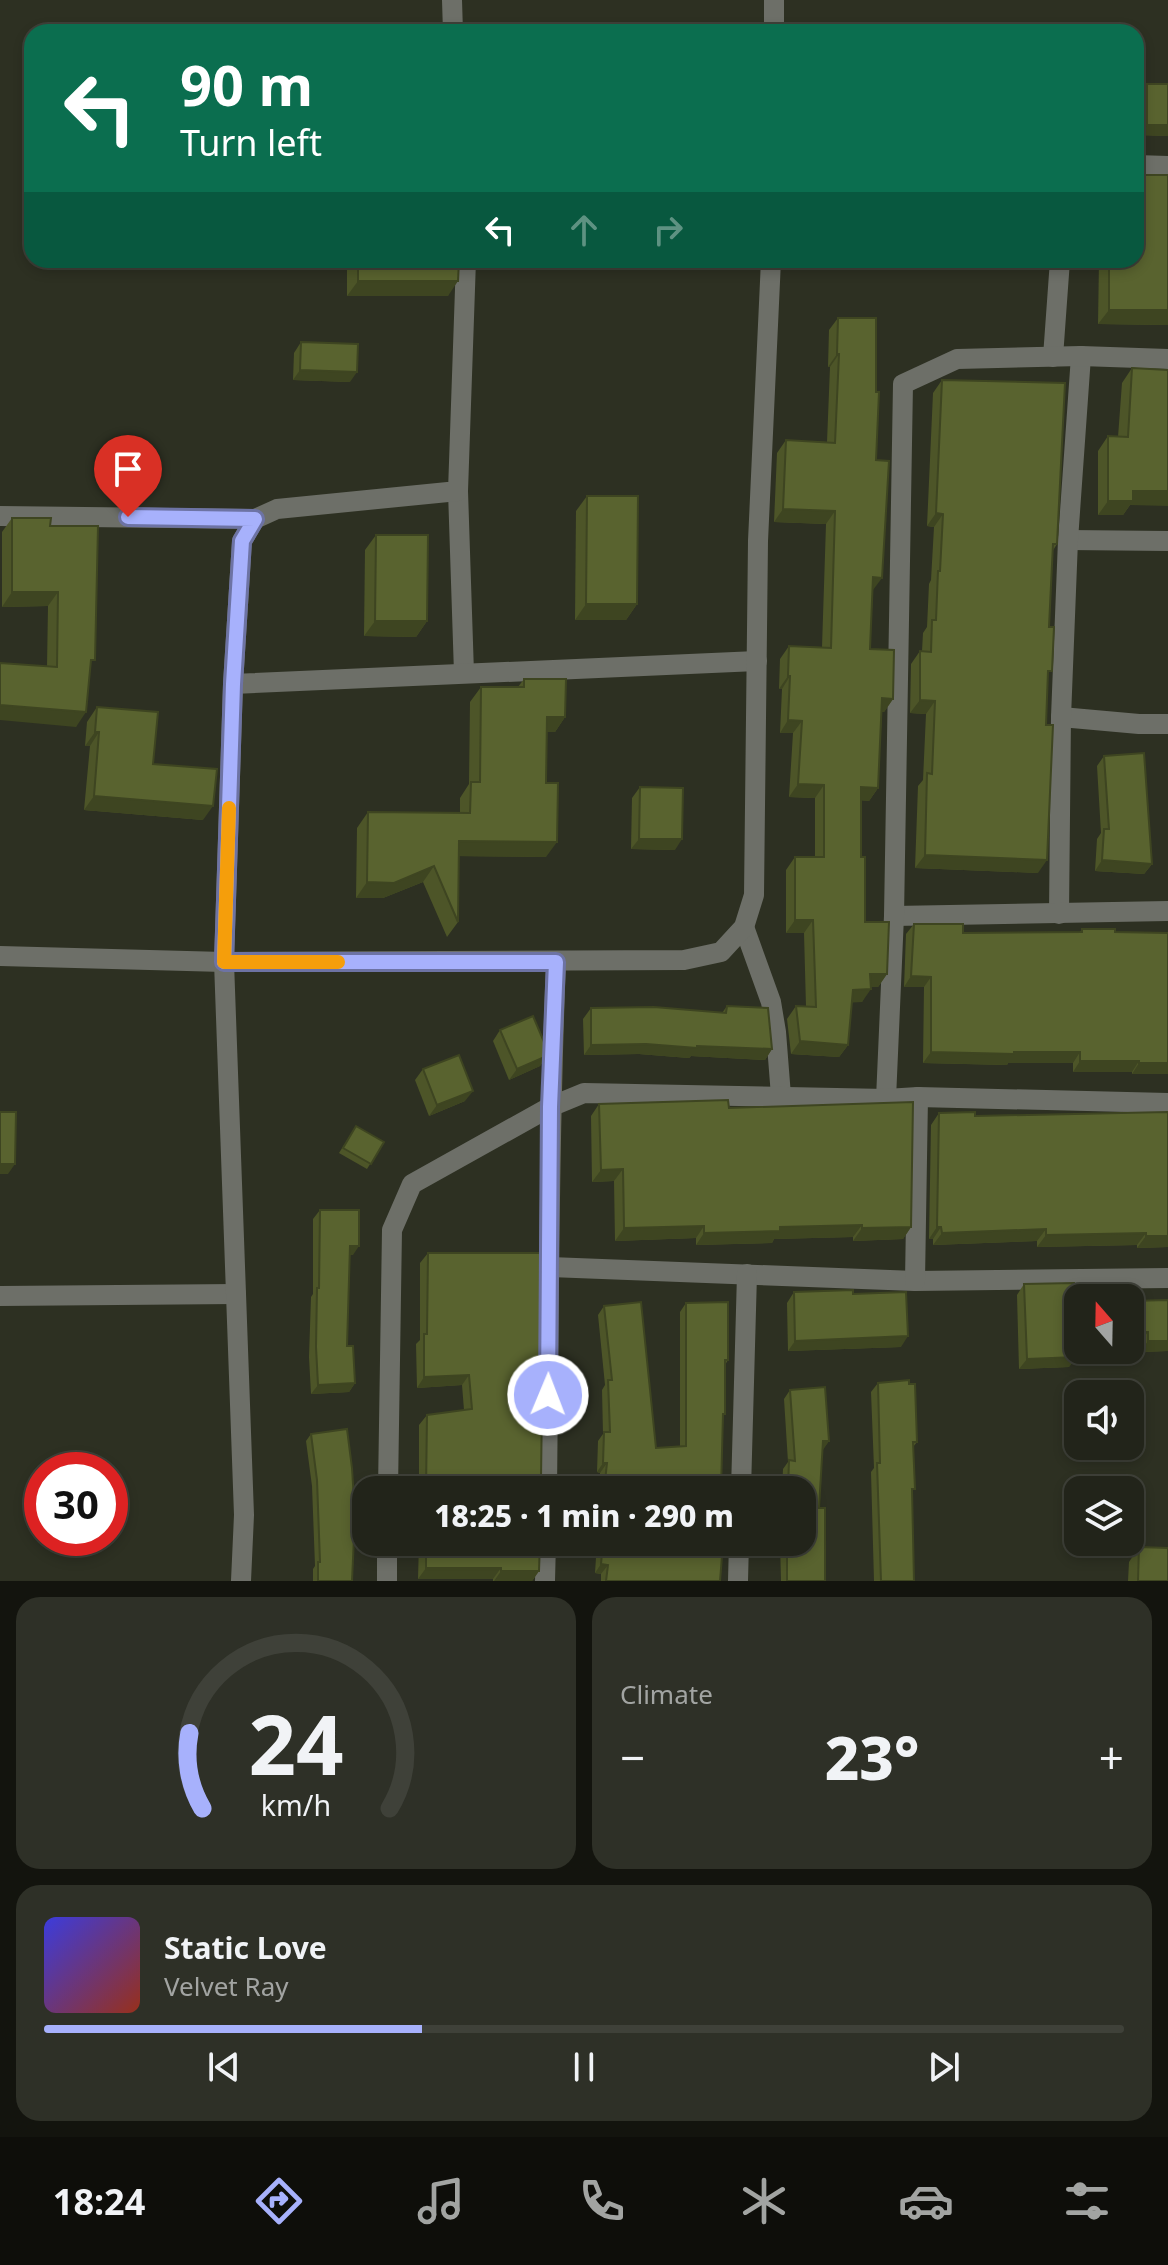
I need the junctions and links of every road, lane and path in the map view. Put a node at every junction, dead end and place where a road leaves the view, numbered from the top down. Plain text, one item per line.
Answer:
1 (452, 0) edge
2 (774, 0) edge
3 (453, 24) edge
4 (774, 24) edge
5 (1144, 165) edge
6 (1168, 166) edge
7 (466, 268) edge
8 (771, 268) edge
9 (1059, 268) edge
10 (1081, 356) junction
11 (1053, 357) junction
12 (1168, 359) edge
13 (458, 491) junction
14 (0, 516) edge
15 (255, 519) junction
16 (1068, 540) junction
17 (1168, 541) edge
18 (757, 661) junction
19 (464, 673) junction
20 (233, 684) junction
21 (1061, 717) junction
22 (1168, 724) edge
23 (1168, 911) edge
24 (1059, 914) junction
25 (894, 916) junction
26 (744, 927) junction
27 (0, 956) edge
28 (224, 962) junction
29 (556, 962) junction
30 (781, 1096) junction
31 (918, 1097) junction
32 (886, 1099) junction
33 (1168, 1103) edge
34 (550, 1107) junction
35 (550, 1267) junction
36 (747, 1274) junction
37 (1168, 1278) edge
38 (915, 1281) junction
39 (236, 1294) junction
40 (0, 1296) edge
41 (388, 1476) edge
42 (547, 1476) edge
43 (741, 1476) edge
44 (387, 1556) edge
45 (546, 1556) edge
46 (739, 1556) edge
47 (241, 1581) edge
48 (387, 1581) edge
49 (545, 1581) edge
50 (738, 1581) edge

1 - 3 street
2 - 4 street
5 - 6 street
7 - 13 street
8 - 18 street
9 - 11 street
10 - 11 street
10 - 12 street
10 - 16 street
11 - 25 street
13 - 15 street
13 - 19 street
14 - 15 street
15 - 20 street
16 - 17 street
16 - 21 street
18 - 19 street
18 - 26 street
19 - 20 street
20 - 28 street
21 - 22 street
21 - 24 street
23 - 24 street
24 - 25 street
25 - 32 street
26 - 29 street
26 - 30 street
27 - 28 street
28 - 29 street
28 - 39 street
29 - 34 street
30 - 32 street
30 - 34 street
31 - 32 street
31 - 33 street
31 - 38 street
34 - 35 street
34 - 41 street
35 - 36 street
35 - 42 street
36 - 38 street
36 - 43 street
37 - 38 street
39 - 40 street
39 - 47 street
44 - 48 street
45 - 49 street
46 - 50 street

